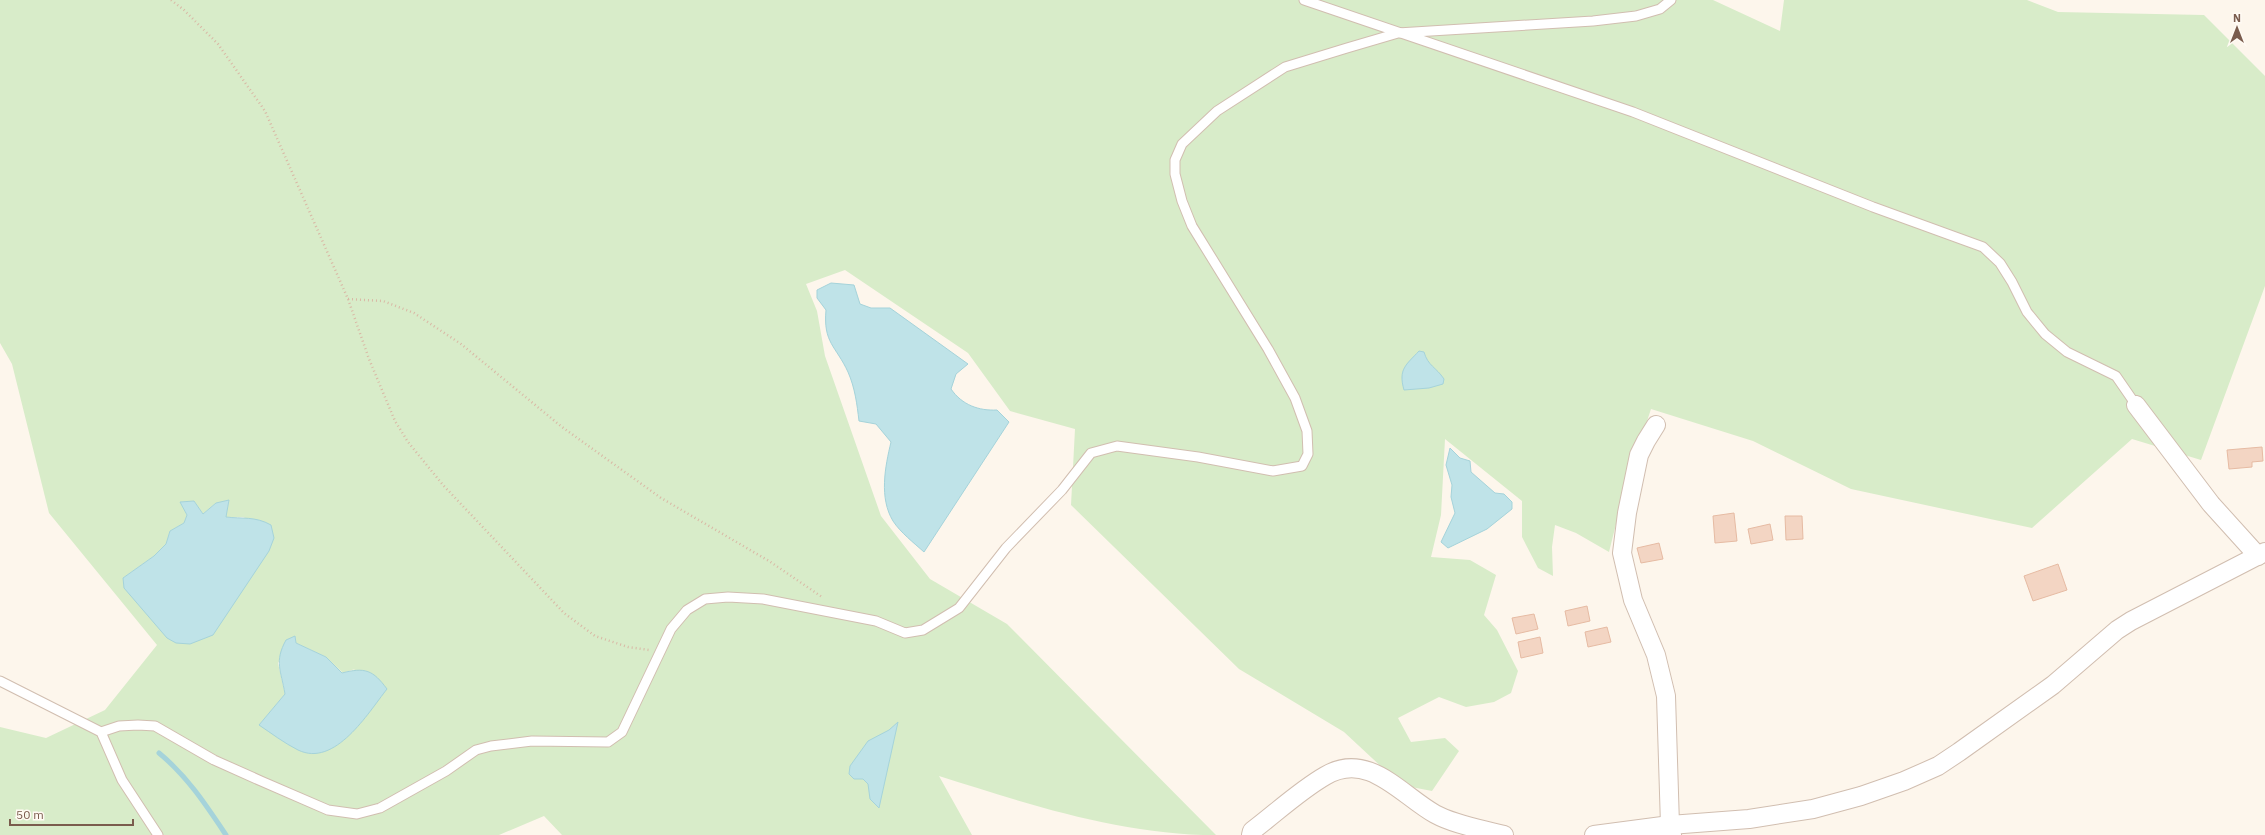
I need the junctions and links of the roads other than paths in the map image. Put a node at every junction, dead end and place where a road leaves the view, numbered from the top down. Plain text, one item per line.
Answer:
1 (1304, 0) edge
2 (1671, 0) edge
3 (1398, 33) junction
4 (2136, 405) joint
5 (1656, 425) dead end
6 (2261, 554) edge
7 (0, 681) edge
8 (101, 732) junction
9 (1671, 830) edge
10 (158, 835) edge
11 (1251, 835) edge
12 (1504, 835) edge
13 (1594, 835) edge

1 - 3 lane
2 - 3 lane
3 - 4 lane
3 - 8 lane
4 - 6 street
5 - 9 street
6 - 9 street
7 - 8 lane
8 - 10 lane
9 - 13 street
11 - 12 street

